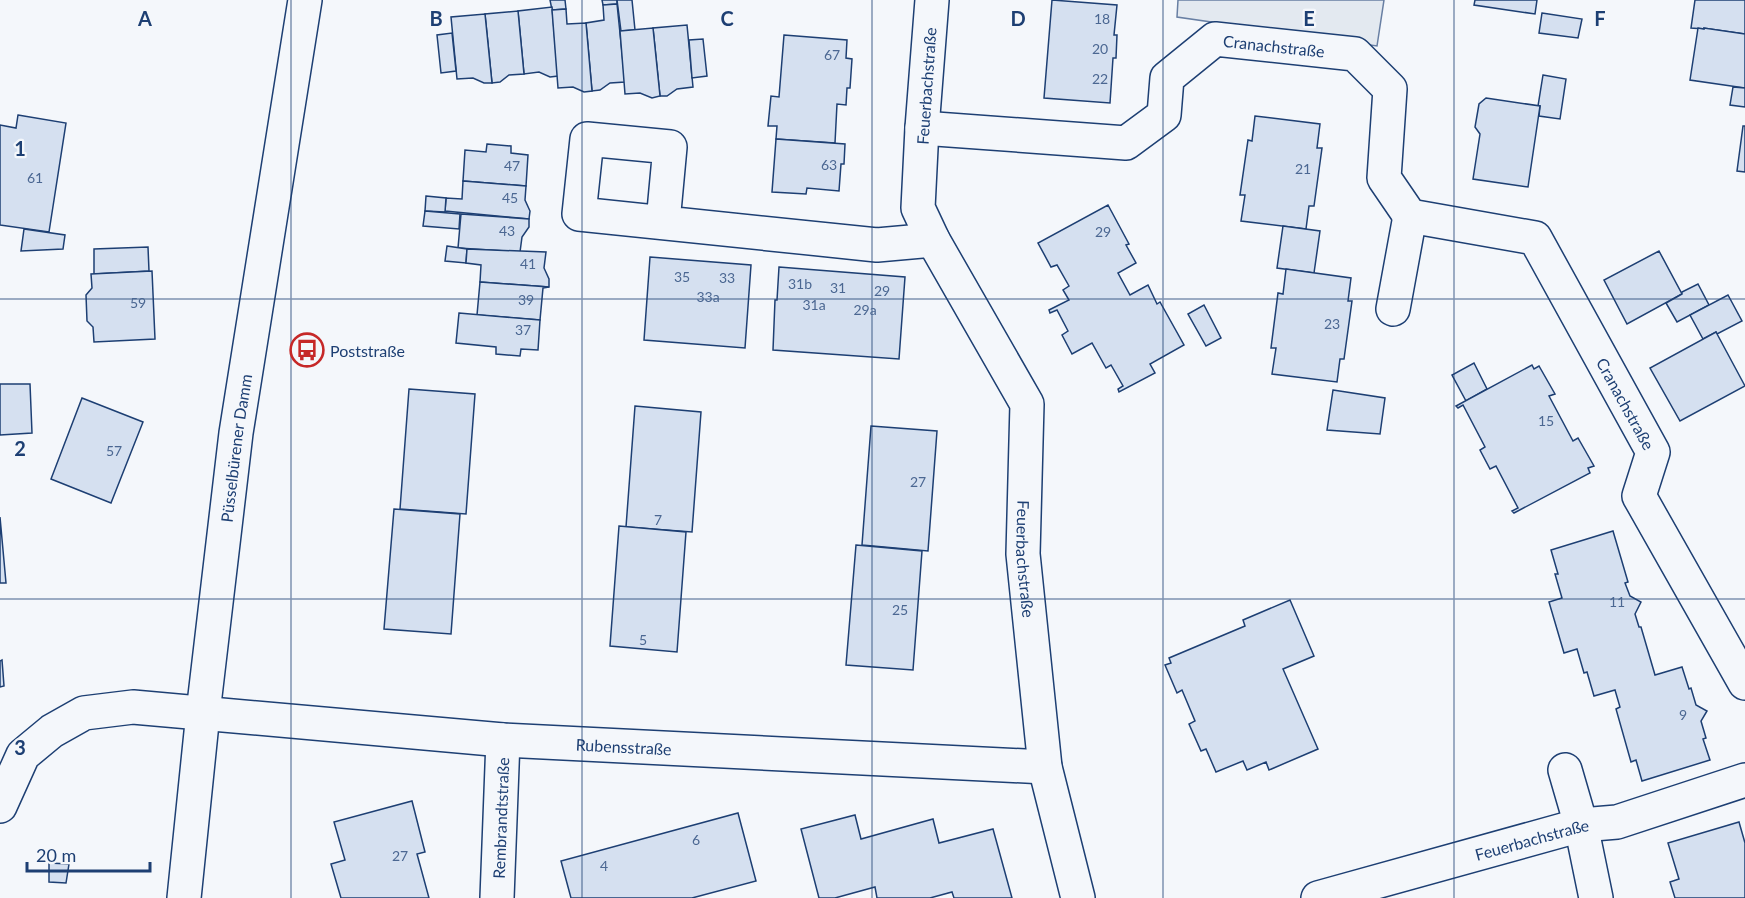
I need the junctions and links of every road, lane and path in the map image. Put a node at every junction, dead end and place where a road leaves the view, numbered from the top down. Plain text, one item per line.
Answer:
1 (305, 0) edge
2 (932, 0) edge
3 (922, 128) junction
4 (1410, 216) junction
5 (663, 222) dead end
6 (933, 240) junction
7 (1393, 309) dead end
8 (1745, 682) edge
9 (203, 713) junction
10 (503, 740) junction
11 (1045, 767) junction
12 (1565, 770) dead end
13 (1745, 780) edge
14 (0, 806) edge
15 (1581, 825) junction
16 (184, 898) edge
17 (497, 898) edge
18 (1078, 898) edge
19 (1318, 898) edge
20 (1596, 898) edge

1 - 9 street, Püsselbürener Damm
2 - 3 street, Feuerbachstraße
3 - 4 street, Cranachstraße
3 - 6 street, Feuerbachstraße
4 - 7 street
4 - 8 street, Cranachstraße
5 - 6 street
6 - 11 street, Feuerbachstraße
9 - 10 street, Rubensstraße
9 - 14 street
9 - 16 street, Püsselbürener Damm
10 - 11 street, Rubensstraße
10 - 17 street, Rembrandtstraße
11 - 18 street, Feuerbachstraße
12 - 15 street
13 - 15 street, Feuerbachstraße
15 - 19 street, Feuerbachstraße
15 - 20 street

